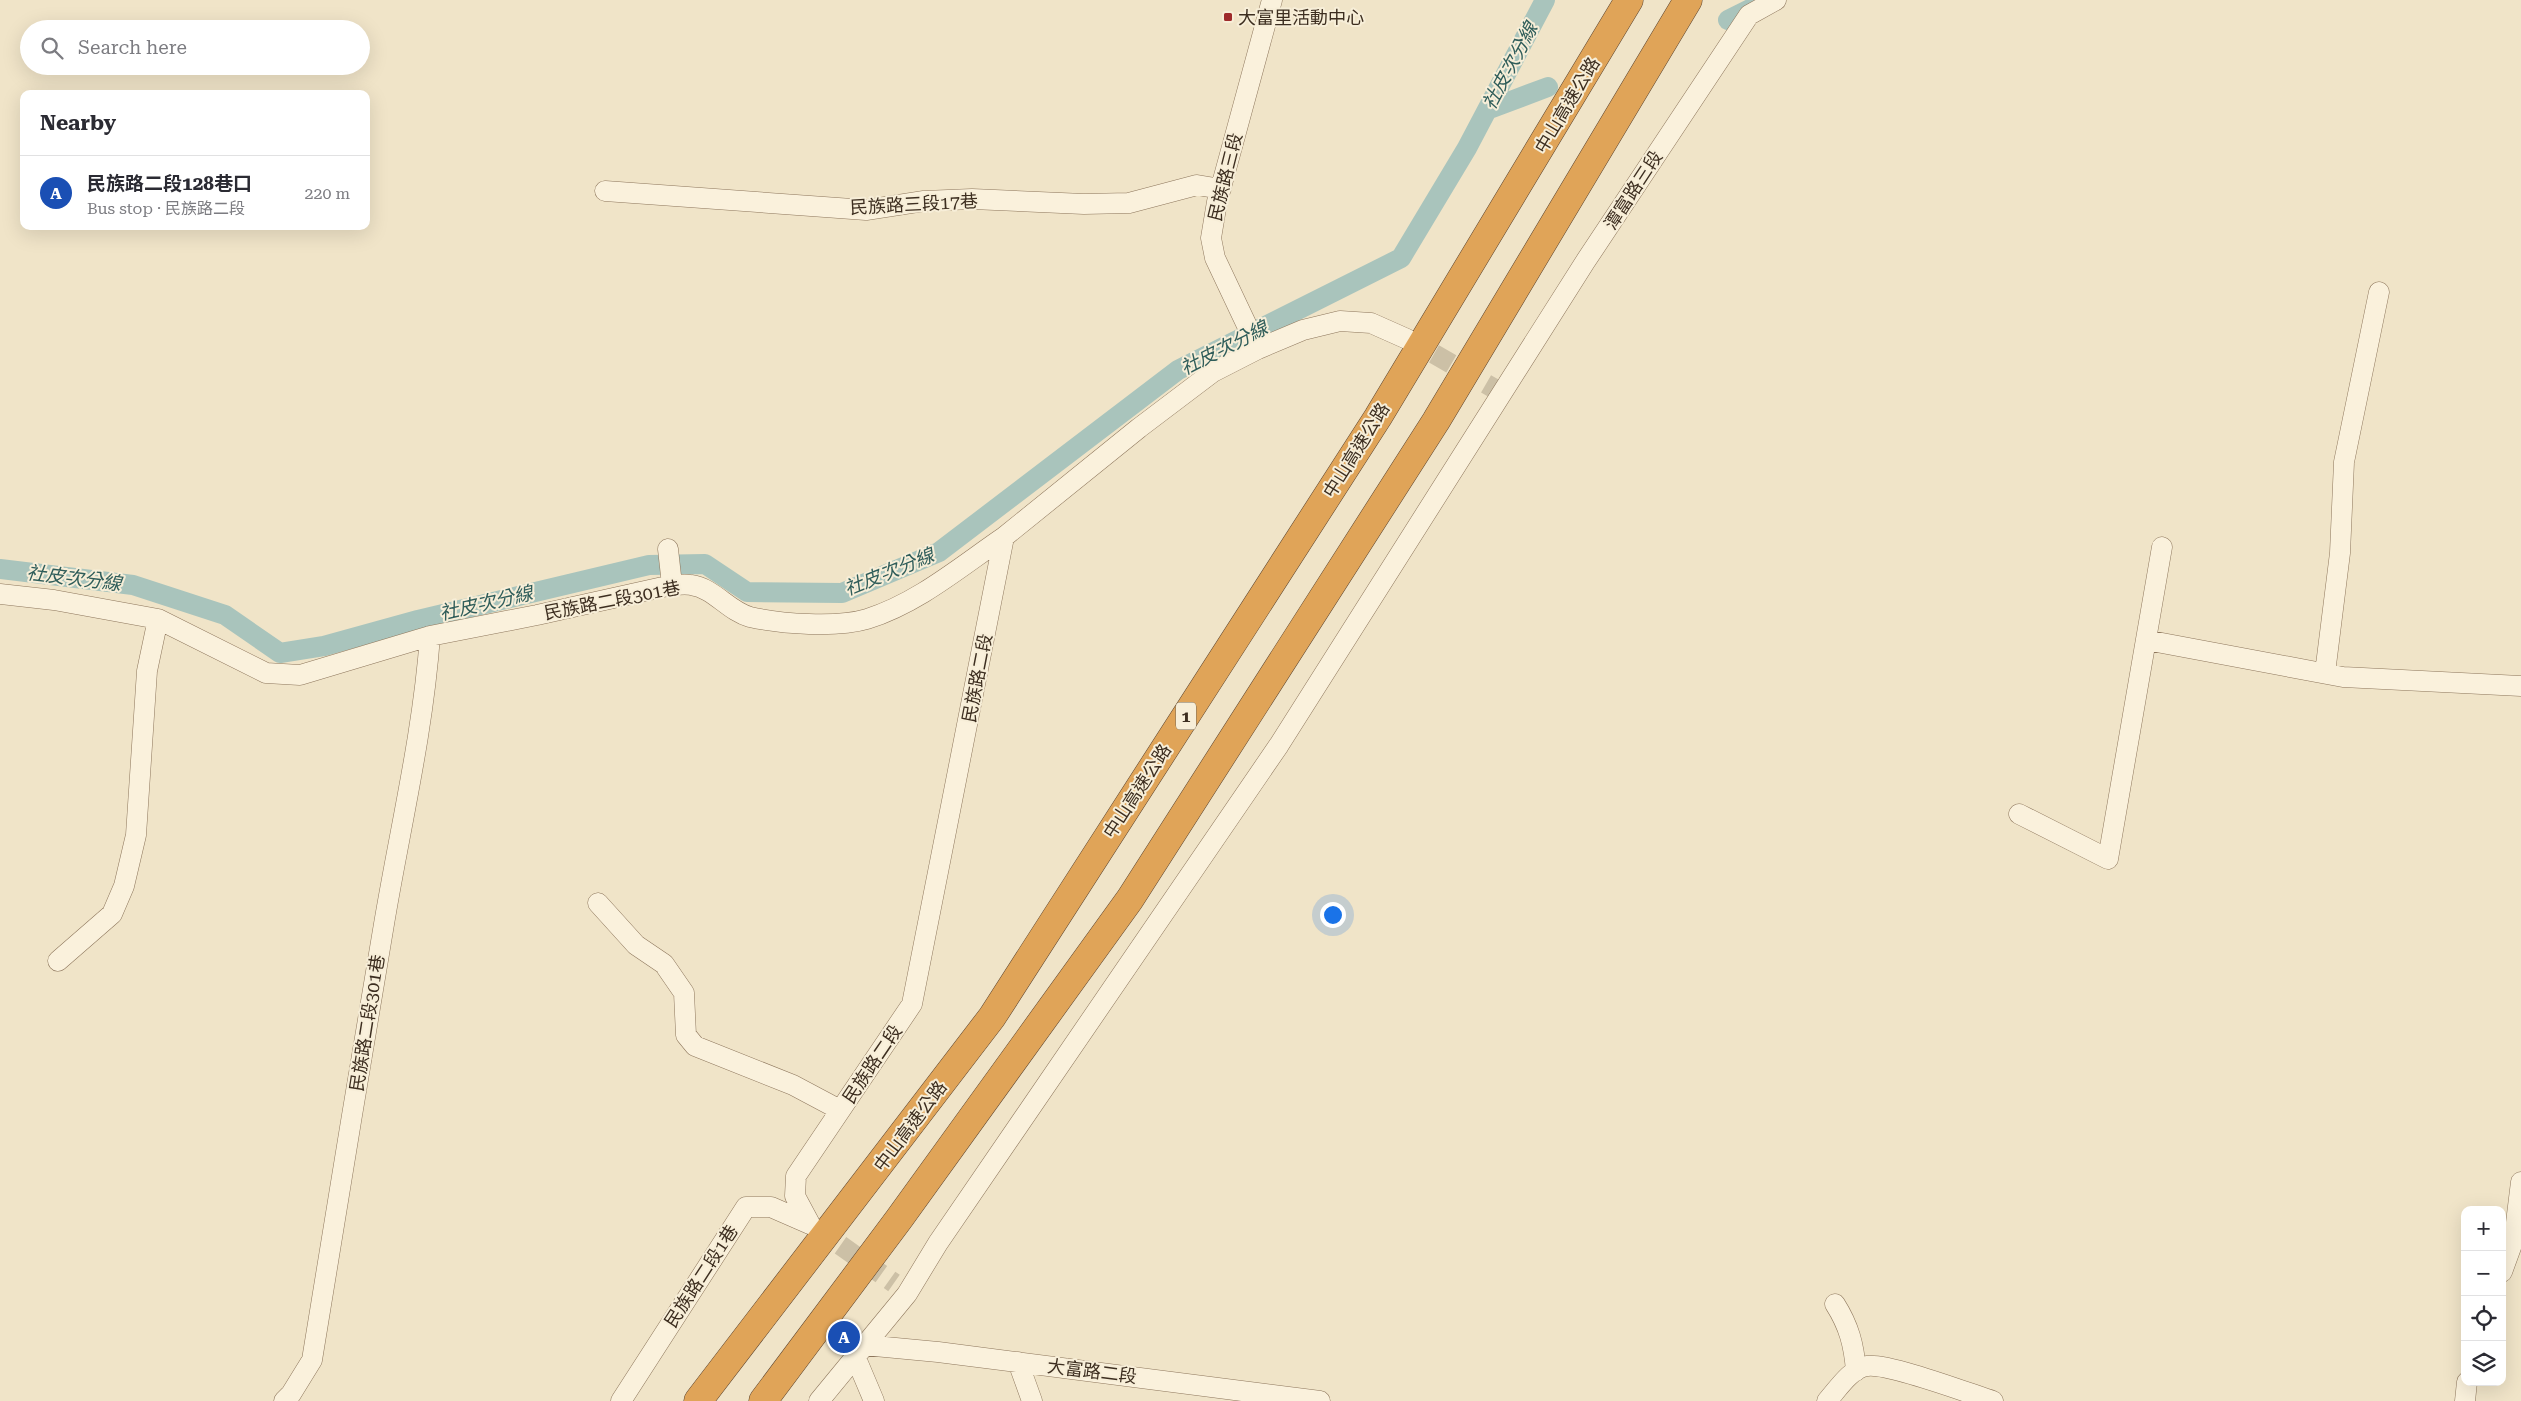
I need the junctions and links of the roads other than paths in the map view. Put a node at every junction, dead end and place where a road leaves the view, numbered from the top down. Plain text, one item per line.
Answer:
1 (1272, 0) edge
2 (1630, 0) edge
3 (1688, 0) edge
4 (1776, 0) edge
5 (1221, 189) junction
6 (605, 191) dead end
7 (2379, 292) dead end
8 (1407, 339) tunnel mouth
9 (1256, 345) junction
10 (1004, 538) junction
11 (2162, 547) dead end
12 (668, 549) dead end
13 (671, 581) junction
14 (0, 594) edge
15 (158, 619) junction
16 (430, 636) junction
17 (2146, 640) junction
18 (2325, 673) junction
19 (2521, 686) edge
20 (2019, 814) dead end
21 (598, 902) dead end
22 (58, 961) dead end
23 (840, 1110) junction
24 (796, 1176) junction
25 (2521, 1182) edge
26 (771, 1207) junction
27 (2506, 1261) edge
28 (1835, 1304) dead end
29 (859, 1351) junction
30 (1018, 1362) junction
31 (1856, 1371) junction
32 (2467, 1386) edge
33 (284, 1401) edge
34 (621, 1401) edge
35 (698, 1401) edge
36 (763, 1401) edge
37 (819, 1401) edge
38 (874, 1401) edge
39 (1032, 1401) edge
40 (1320, 1401) edge
41 (1827, 1401) edge
42 (1994, 1401) edge
43 (2465, 1401) edge

1 - 5 street, 民族路三段
2 - 35 highway, 中山高速公路 / 1
3 - 36 highway
4 - 29 street, 潭富路三段
5 - 6 street, 民族路三段17巷
5 - 9 street, 民族路三段
7 - 18 street
8 - 9 street
9 - 10 street
10 - 13 street, 民族路二段301巷
10 - 23 street, 民族路二段
11 - 17 street
12 - 13 street
13 - 16 street, 民族路二段301巷
14 - 15 street, 民族路二段301巷
15 - 16 street, 民族路二段301巷
15 - 22 street
16 - 33 street, 民族路二段301巷
17 - 18 street
17 - 20 street
18 - 19 street
21 - 23 street, 民族路二段
23 - 24 street, 民族路二段
24 - 26 street, 民族路二段
24 - 26 street, 民族路二段1巷
25 - 27 street
26 - 34 street, 民族路二段1巷
28 - 31 street
29 - 30 street, 大富路二段
29 - 37 street
29 - 38 street
30 - 39 street
30 - 40 street, 大富路二段
31 - 41 street
31 - 42 street
32 - 43 street

